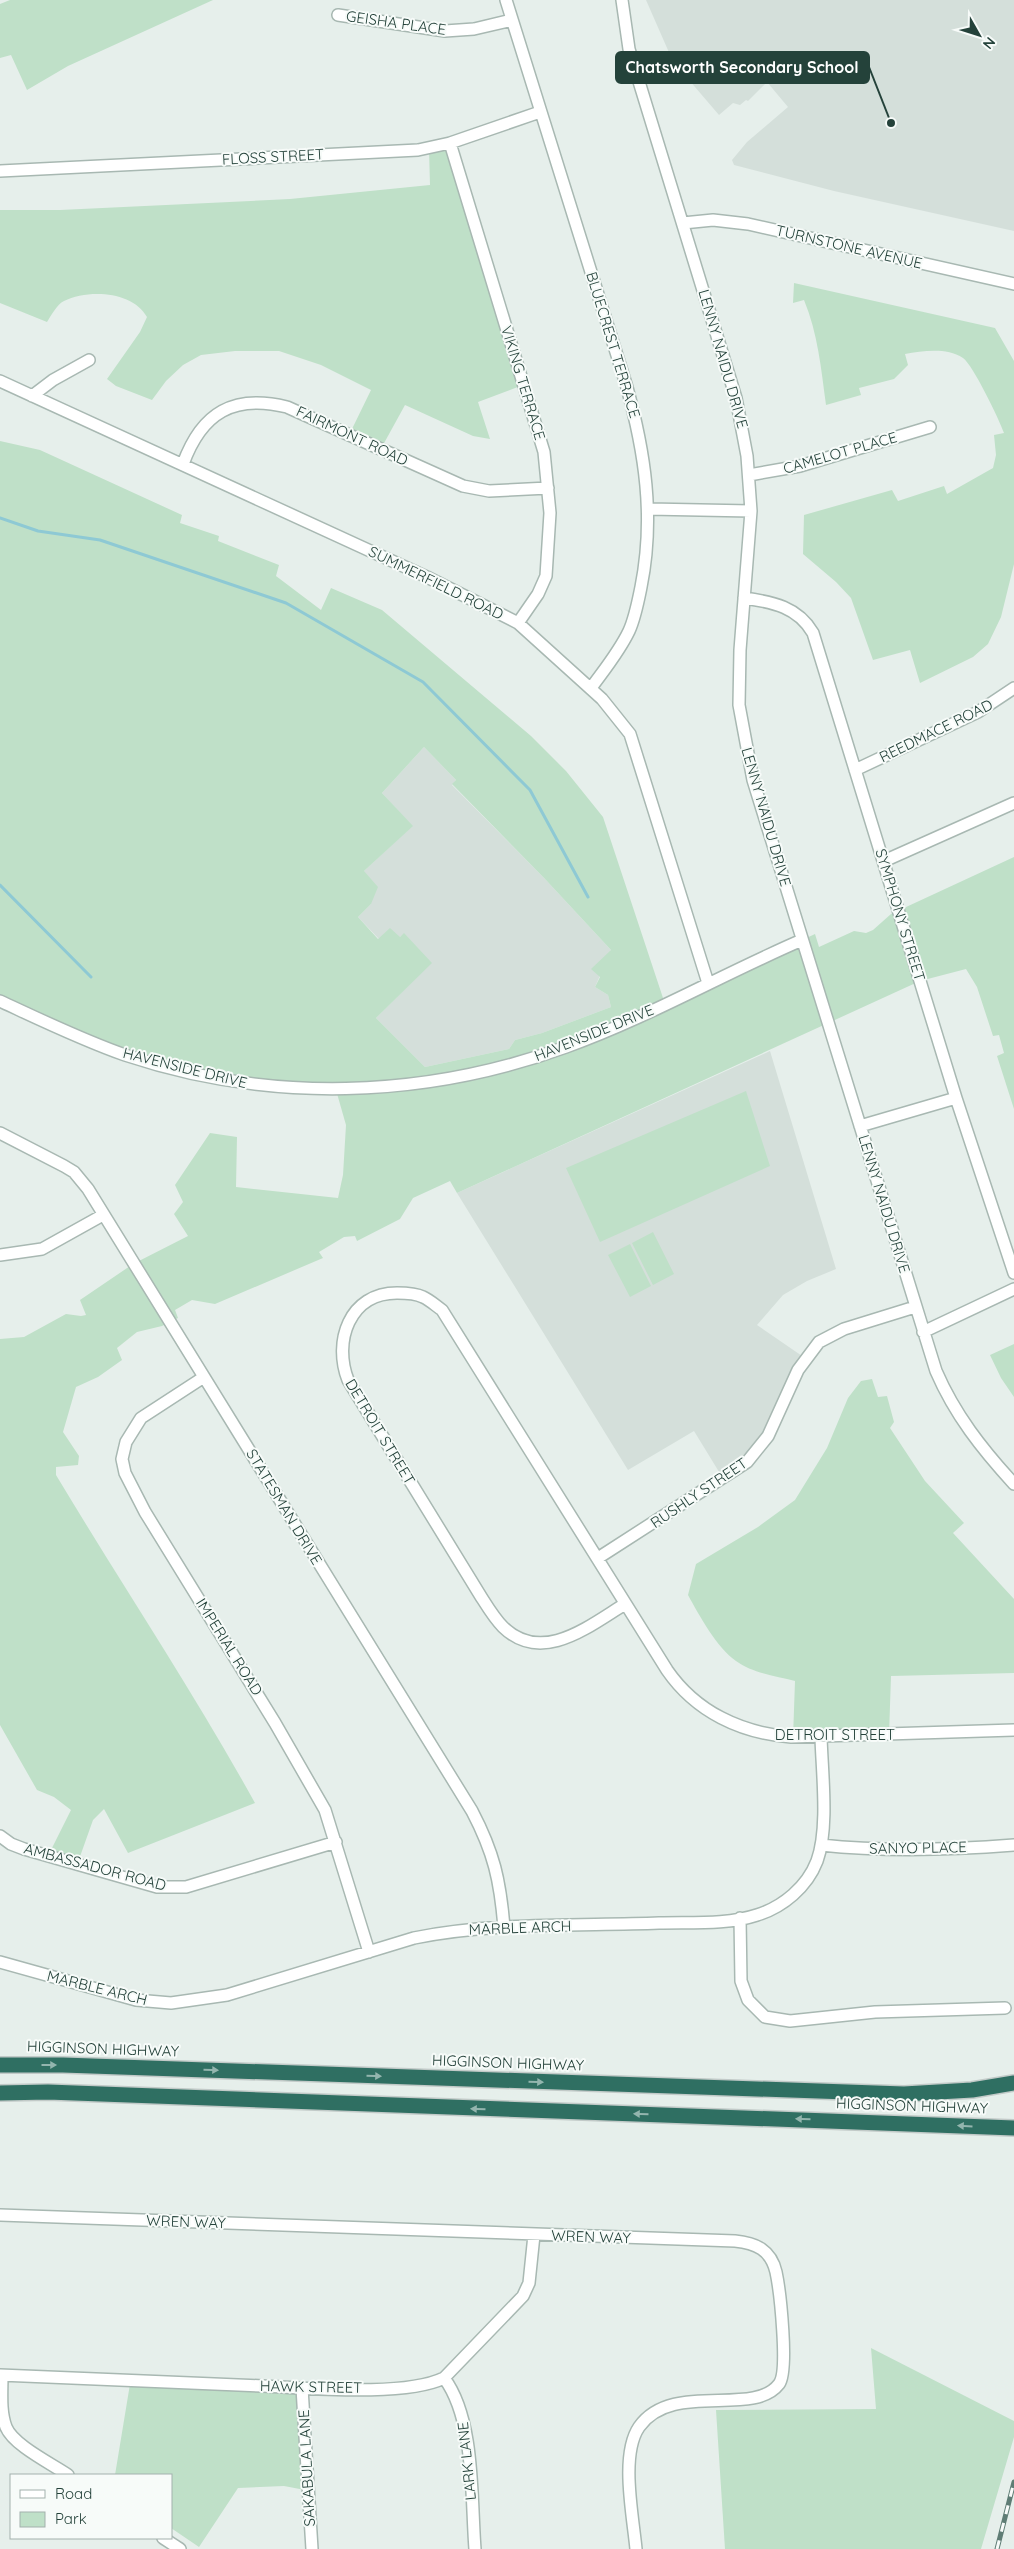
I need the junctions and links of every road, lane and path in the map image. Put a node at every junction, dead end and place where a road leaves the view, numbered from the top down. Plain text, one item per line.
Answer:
1 (506, 0) edge
2 (622, 0) edge
3 (338, 15) dead end
4 (512, 20) junction
5 (540, 112) junction
6 (450, 143) junction
7 (0, 171) edge
8 (683, 223) junction
9 (1014, 284) edge
10 (89, 360) dead end
11 (0, 381) edge
12 (32, 396) junction
13 (930, 427) dead end
14 (183, 464) junction
15 (749, 475) junction
16 (548, 488) junction
17 (649, 509) junction
18 (751, 511) junction
19 (744, 598) junction
20 (518, 623) junction
21 (591, 688) junction
22 (1014, 688) edge
23 (855, 770) junction
24 (1014, 803) edge
25 (884, 862) junction
26 (802, 940) junction
27 (708, 983) junction
28 (0, 1001) edge
29 (956, 1098) junction
30 (860, 1126) junction
31 (0, 1133) edge
32 (103, 1215) junction
33 (0, 1255) edge
34 (1014, 1273) edge
35 (1014, 1289) edge
36 (915, 1306) junction
37 (923, 1332) junction
38 (204, 1377) junction
39 (1014, 1484) edge
40 (598, 1558) junction
41 (625, 1604) junction
42 (1014, 1730) edge
43 (821, 1737) junction
44 (0, 1836) edge
45 (336, 1842) junction
46 (822, 1845) junction
47 (1014, 1845) edge
48 (740, 1918) junction
49 (504, 1927) junction
50 (369, 1952) junction
51 (0, 1962) edge
52 (1004, 2008) dead end
53 (0, 2065) edge
54 (1014, 2083) edge
55 (0, 2093) edge
56 (1014, 2128) edge
57 (0, 2215) edge
58 (534, 2235) junction
59 (1, 2376) edge
60 (444, 2378) junction
61 (302, 2388) junction
62 (66, 2474) edge
63 (165, 2539) edge
64 (180, 2549) edge
65 (312, 2549) edge
66 (475, 2549) edge
67 (636, 2549) edge

1 - 4 street, BLUECREST TERRACE
2 - 8 street, LENNY NAIDU DRIVE
3 - 4 street, GEISHA PLACE
4 - 5 street, BLUECREST TERRACE
5 - 6 street, FLOSS STREET
5 - 17 street, BLUECREST TERRACE
6 - 7 street, FLOSS STREET
6 - 16 street, VIKING TERRACE
8 - 9 street, TURNSTONE AVENUE
8 - 15 street, LENNY NAIDU DRIVE
10 - 12 street
11 - 12 street, SUMMERFIELD ROAD
12 - 14 street, SUMMERFIELD ROAD
13 - 15 street, CAMELOT PLACE
14 - 16 street, FAIRMONT ROAD
14 - 20 street, SUMMERFIELD ROAD
15 - 18 street, LENNY NAIDU DRIVE
16 - 20 street, VIKING TERRACE
17 - 18 street
17 - 21 street, BLUECREST TERRACE
18 - 19 street, LENNY NAIDU DRIVE
19 - 23 street, SYMPHONY STREET
19 - 26 street, LENNY NAIDU DRIVE
20 - 21 street, SUMMERFIELD ROAD
21 - 27 street, SUMMERFIELD ROAD
22 - 23 street, REEDMACE ROAD
23 - 25 street, SYMPHONY STREET
24 - 25 street
25 - 29 street, SYMPHONY STREET
26 - 27 street, HAVENSIDE DRIVE
26 - 30 street, LENNY NAIDU DRIVE
27 - 28 street, HAVENSIDE DRIVE
29 - 30 street
29 - 34 street, SYMPHONY STREET
30 - 36 street, LENNY NAIDU DRIVE
31 - 32 street, STATESMAN DRIVE
32 - 33 street
32 - 38 street, STATESMAN DRIVE
35 - 37 street
36 - 37 street, LENNY NAIDU DRIVE
36 - 40 street, RUSHLY STREET
37 - 39 street, LENNY NAIDU DRIVE
38 - 45 street, IMPERIAL ROAD
38 - 49 street, STATESMAN DRIVE
40 - 41 street, DETROIT STREET
40 - 41 street, DETROIT STREET
41 - 43 street, DETROIT STREET
42 - 43 street, DETROIT STREET
43 - 46 street, MARBLE ARCH
44 - 45 street, AMBASSADOR ROAD
45 - 50 street, IMPERIAL ROAD
46 - 47 street, SANYO PLACE
46 - 48 street, MARBLE ARCH
48 - 49 street, MARBLE ARCH
48 - 52 street
49 - 50 street, MARBLE ARCH
50 - 51 street, MARBLE ARCH
53 -> 54 highway, HIGGINSON HIGHWAY
56 -> 55 highway, HIGGINSON HIGHWAY
57 - 58 street, WREN WAY
58 - 60 street, HAWK STREET
58 - 67 street, WREN WAY
59 - 61 street, HAWK STREET
59 - 62 street
60 - 61 street, HAWK STREET
60 - 66 street, LARK LANE
61 - 65 street, SAKABULA LANE
63 - 64 street

